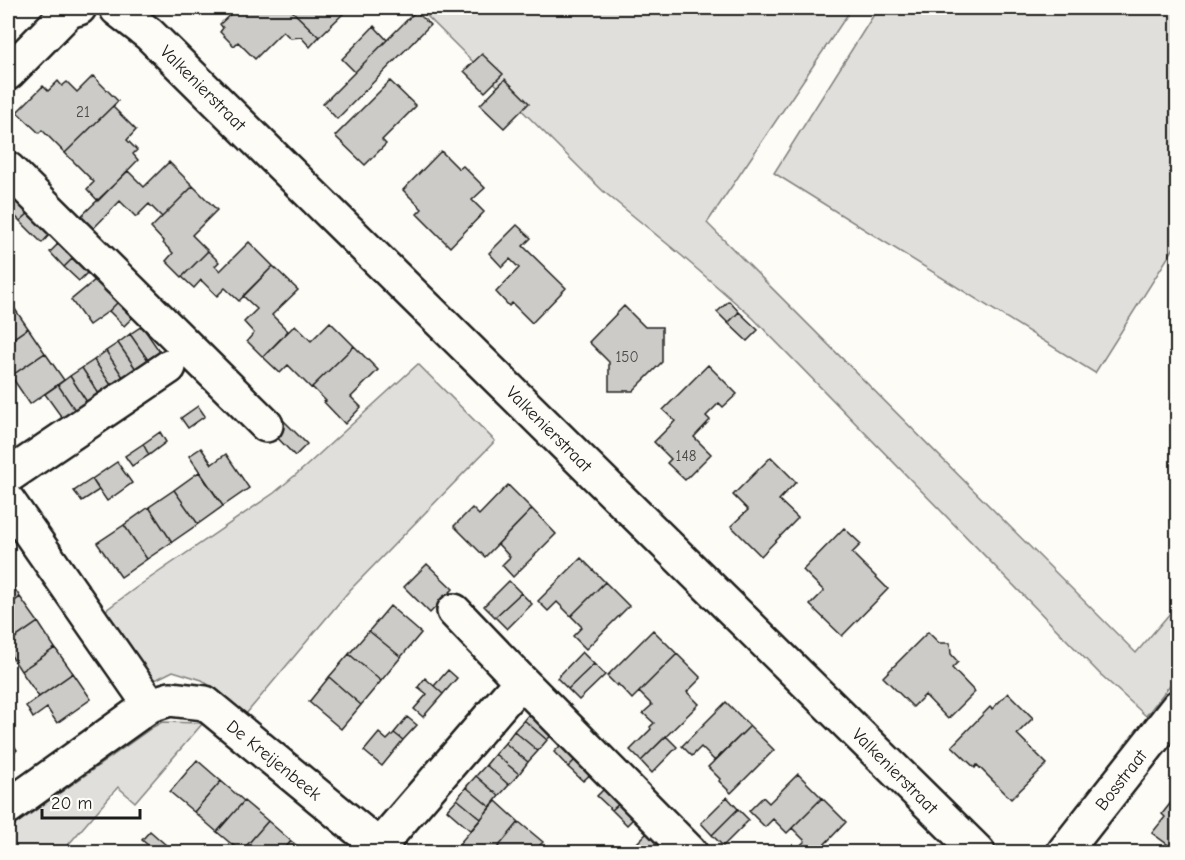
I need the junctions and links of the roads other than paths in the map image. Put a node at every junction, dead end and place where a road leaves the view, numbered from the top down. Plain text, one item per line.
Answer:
1 (79, 8) edge
2 (115, 8) edge
3 (8, 73) edge
4 (8, 169) edge
5 (169, 367) dead end
6 (266, 425) dead end
7 (12, 464) edge
8 (8, 501) edge
9 (454, 611) dead end
10 (521, 681) junction
11 (150, 705) junction
12 (1178, 707) edge
13 (8, 807) edge
14 (382, 849) edge
15 (690, 852) edge
16 (978, 852) edge
17 (1064, 852) edge

1 - 3 street
2 - 16 street, Valkenierstraat
4 - 6 street
5 - 7 street
8 - 11 street
9 - 10 street
10 - 14 street
10 - 15 street
11 - 13 street, De Kreijenbeek
11 - 14 street, De Kreijenbeek
12 - 17 street, Bosstraat

